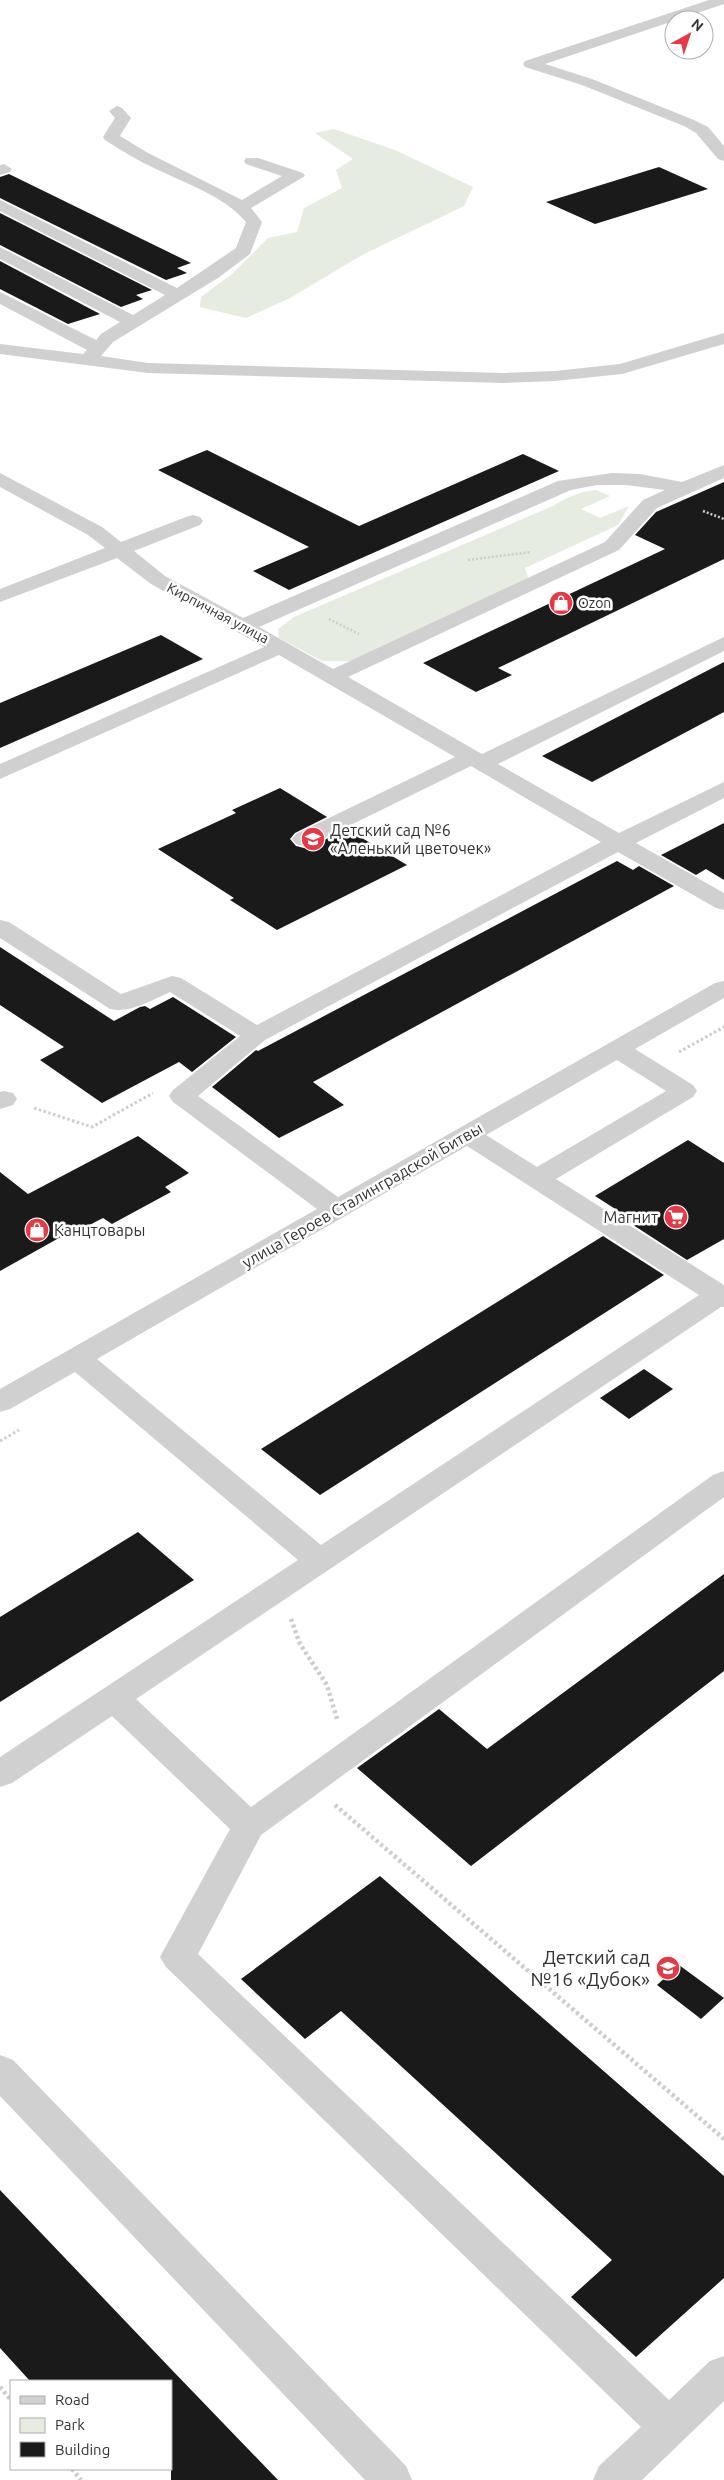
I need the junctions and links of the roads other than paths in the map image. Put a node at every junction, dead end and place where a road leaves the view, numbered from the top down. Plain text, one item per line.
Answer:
1 (723, 0) edge
2 (117, 111) dead end
3 (724, 156) edge
4 (252, 161) dead end
5 (0, 205) edge
6 (242, 207) junction
7 (0, 252) edge
8 (177, 295) junction
9 (0, 297) edge
10 (133, 322) junction
11 (724, 338) edge
12 (0, 349) edge
13 (92, 355) junction
14 (724, 471) edge
15 (0, 479) edge
16 (686, 489) junction
17 (193, 520) dead end
18 (120, 549) junction
19 (0, 596) edge
20 (243, 626) junction
21 (724, 643) edge
22 (280, 647) junction
23 (332, 677) junction
24 (477, 760) junction
25 (0, 772) edge
26 (724, 789) edge
27 (304, 839) dead end
28 (619, 842) junction
29 (724, 902) edge
30 (0, 927) edge
31 (724, 988) edge
32 (256, 1035) junction
33 (618, 1049) junction
34 (468, 1135) junction
35 (537, 1179) junction
36 (337, 1210) junction
37 (722, 1296) edge
38 (77, 1358) junction
39 (0, 1402) edge
40 (724, 1482) edge
41 (320, 1561) junction
42 (114, 1698) junction
43 (0, 1774) edge
44 (249, 1826) junction
45 (0, 2071) edge
46 (724, 2374) edge
47 (669, 2427) junction
48 (392, 2480) edge
49 (613, 2480) edge

1 - 3 street
2 - 6 street
4 - 6 street
5 - 8 street
6 - 8 street
7 - 10 street
8 - 10 street
9 - 13 street
10 - 13 street
11 - 13 street
12 - 13 street
14 - 16 street
15 - 18 street, Кирпичная улица
16 - 20 street
16 - 23 street
17 - 18 street
18 - 19 street
18 - 20 street, Кирпичная улица
20 - 22 street, Кирпичная улица
21 - 24 street
22 - 23 street
22 - 25 street, Кирпичная улица
23 - 24 street
24 - 27 street
24 - 28 street
26 - 28 street
28 - 29 street
28 - 32 street
30 - 32 street
31 - 33 street, улица Героев Сталинградской Битвы
32 - 36 street
33 - 34 street, улица Героев Сталинградской Битвы
33 - 35 street
34 - 35 street
34 - 36 street, улица Героев Сталинградской Битвы
35 - 37 street
36 - 38 street, улица Героев Сталинградской Битвы
37 - 41 street
38 - 39 street, улица Героев Сталинградской Битвы
38 - 41 street
40 - 44 street
41 - 42 street
42 - 43 street
42 - 44 street
44 - 47 street
45 - 48 street
46 - 47 street
47 - 49 street

